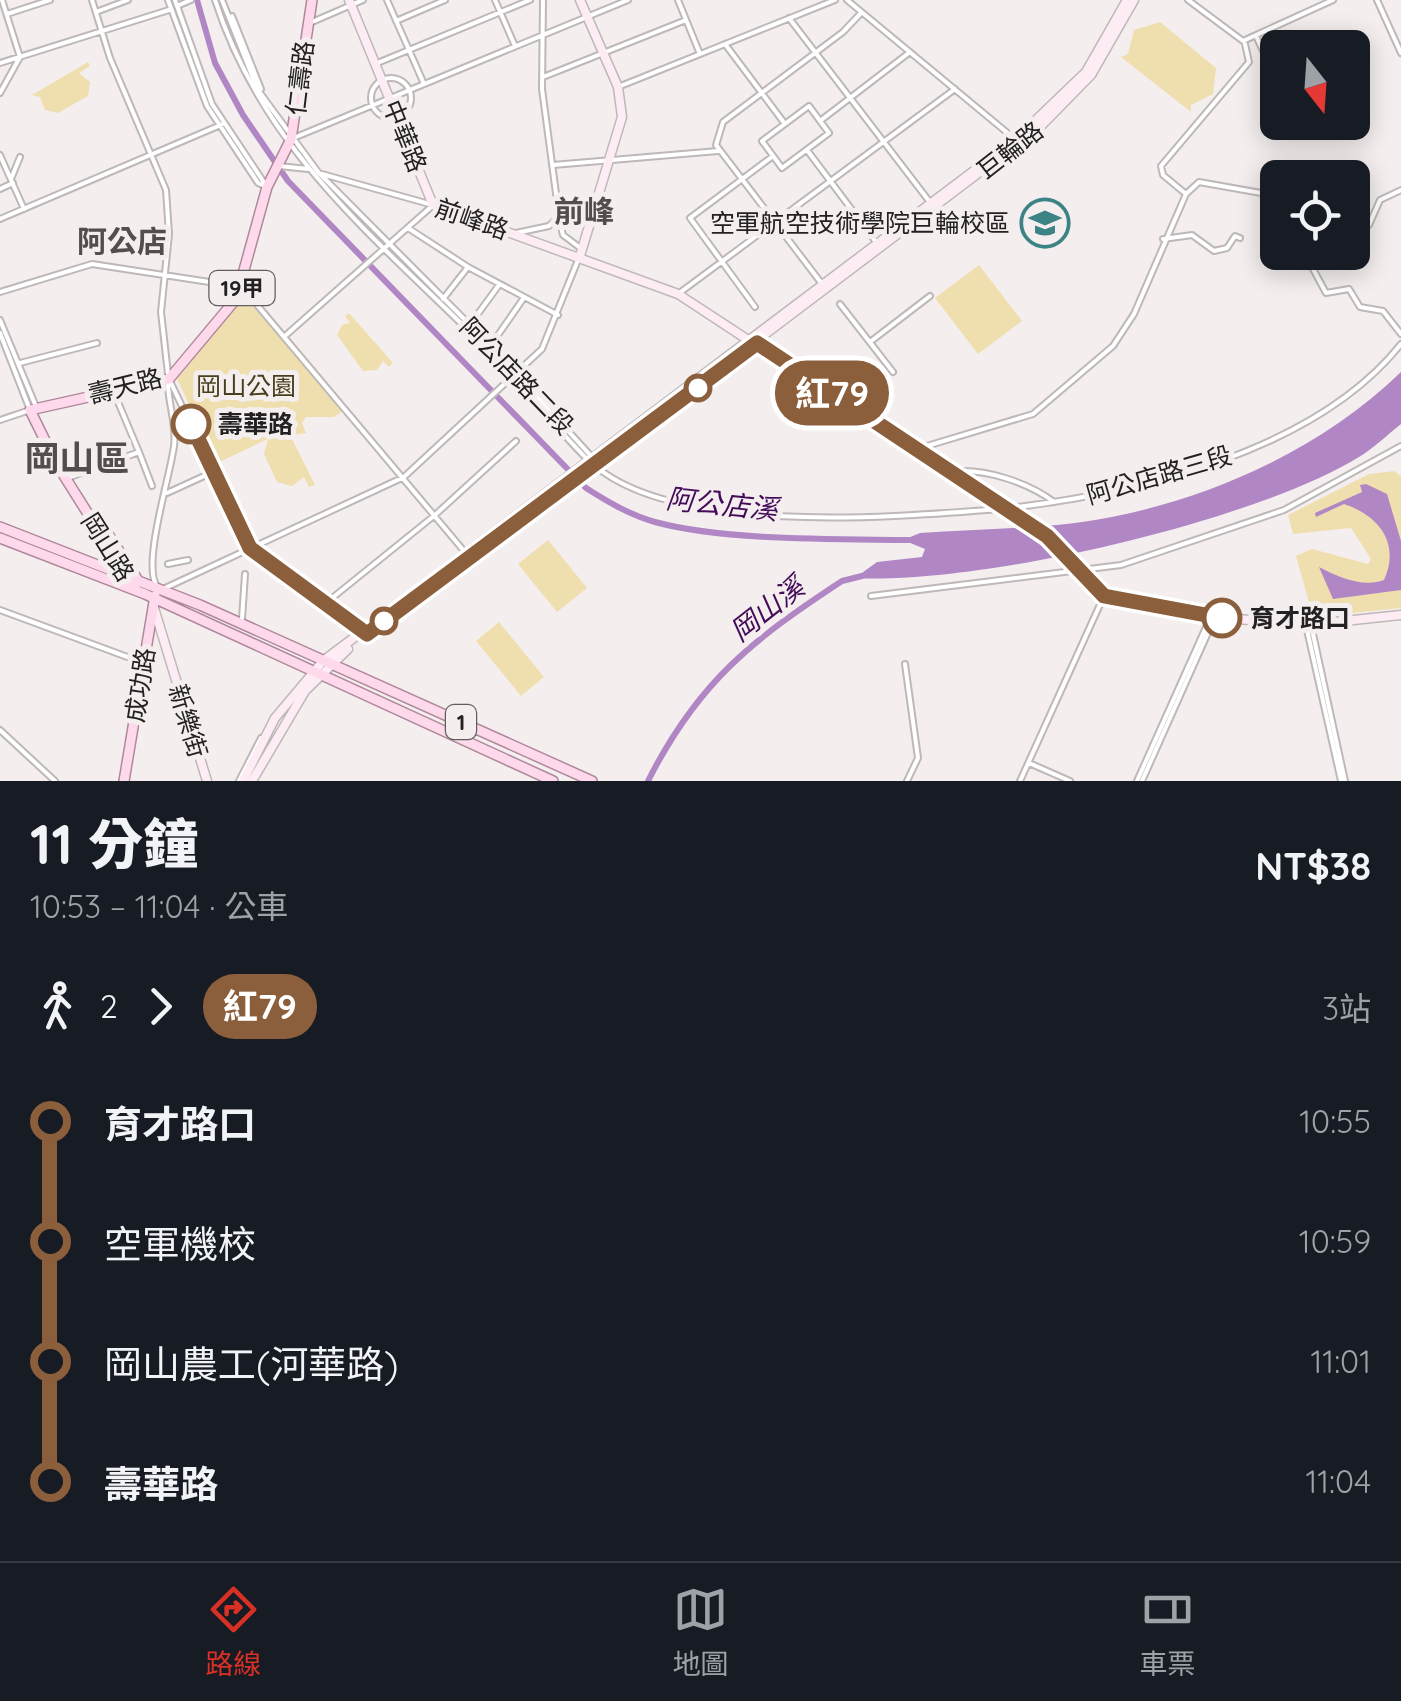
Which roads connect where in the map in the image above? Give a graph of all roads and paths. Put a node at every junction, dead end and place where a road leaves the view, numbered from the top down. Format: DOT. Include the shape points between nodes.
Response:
graph roads {
  1 [pos="2,0"];
  2 [pos="50,0"];
  3 [pos="92,0"];
  4 [pos="128,0"];
  5 [pos="191,0"];
  6 [pos="219,0"];
  7 [pos="312,0"];
  8 [pos="362,0"];
  9 [pos="387,0"];
  10 [pos="445,0"];
  11 [pos="495,0"];
  12 [pos="530,0"];
  13 [pos="542,0"];
  14 [pos="580,0"];
  15 [pos="628,0"];
  16 [pos="678,0"];
  17 [pos="835,0"];
  18 [pos="847,0"];
  19 [pos="1130,0"];
  20 [pos="1188,0"];
  21 [pos="1333,0"];
  22 [pos="1377,0"];
  23 [pos="350,3"];
  24 [pos="174,4"];
  25 [pos="96,12"];
  26 [pos="500,12"];
  27 [pos="861,12"];
  28 [pos="7,14"];
  29 [pos="232,16"];
  30 [pos="587,17"];
  31 [pos="789,18"];
  32 [pos="686,20"];
  33 [pos="396,21"];
  34 [pos="307,24"];
  35 [pos="102,33"];
  36 [pos="546,34"];
  37 [pos="1256,36"];
  38 [pos="726,44"];
  39 [pos="1246,44"];
  40 [pos="1260,44"];
  41 [pos="516,46"];
  42 [pos="409,50"];
  43 [pos="910,52"];
  44 [pos="603,53"];
  45 [pos="815,53"];
  46 [pos="1401,53"];
  47 [pos="700,54"];
  48 [pos="20,57"];
  49 [pos="0,63"];
  50 [pos="375,64"];
  51 [pos="542,77"];
  52 [pos="382,80"];
  53 [pos="424,84"];
  54 [pos="618,88"];
  55 [pos="261,89"];
  56 [pos="955,89"];
  57 [pos="409,90"];
  58 [pos="0,92"];
  59 [pos="762,93"];
  60 [pos="389,99"];
  61 [pos="850,99"];
  62 [pos="372,106"];
  63 [pos="397,117"];
  64 [pos="820,122"];
  65 [pos="785,124"];
  66 [pos="220,126"];
  67 [pos="1017,142"];
  68 [pos="884,143"];
  69 [pos="288,147"];
  70 [pos="720,150"];
  71 [pos="807,150"];
  72 [pos="0,154"];
  73 [pos="152,155"];
  74 [pos="773,156"];
  75 [pos="20,157"];
  76 [pos="610,160"];
  77 [pos="553,165"];
  78 [pos="308,169"];
  79 [pos="275,170"];
  80 [pos="318,172"];
  81 [pos="742,179"];
  82 [pos="12,181"];
  83 [pos="831,182"];
  84 [pos="267,187"];
  85 [pos="0,189"];
  86 [pos="1401,190"];
  87 [pos="1260,193"];
  88 [pos="1186,194"];
  89 [pos="433,205"];
  90 [pos="933,205"];
  91 [pos="24,209"];
  92 [pos="353,212"];
  93 [pos="559,216"];
  94 [pos="0,220"];
  95 [pos="778,224"];
  96 [pos="1370,225"];
  97 [pos="408,228"];
  98 [pos="514,233"];
  99 [pos="1240,238"];
  100 [pos="1163,239"];
  101 [pos="878,246"];
  102 [pos="388,247"];
  103 [pos="581,252"];
  104 [pos="723,263"];
  105 [pos="468,267"];
  106 [pos="1314,270"];
  107 [pos="165,272"];
  108 [pos="499,285"];
  109 [pos="242,287"];
  110 [pos="824,287"];
  111 [pos="0,292"];
  112 [pos="678,294"];
  113 [pos="930,296"];
  114 [pos="524,299"];
  115 [pos="441,301"];
  116 [pos="840,304"];
  117 [pos="755,307"];
  118 [pos="558,315"];
  119 [pos="0,320"];
  120 [pos="468,327"];
  121 [pos="0,333"];
  122 [pos="1401,334"];
  123 [pos="285,336"];
  124 [pos="754,340"];
  125 [pos="97,342"];
  126 [pos="870,342"];
  127 [pos="1401,344"];
  128 [pos="489,348"];
  129 [pos="18,364"];
  130 [pos="894,372"];
  131 [pos="512,378"];
  132 [pos="169,379"];
  133 [pos="113,389"];
  134 [pos="34,409"];
  135 [pos="0,420"];
  136 [pos="516,441"];
  137 [pos="1401,446"];
  138 [pos="917,449"];
  139 [pos="139,452"];
  140 [pos="590,463"];
  141 [pos="213,472"];
  142 [pos="951,472"];
  143 [pos="70,477"];
  144 [pos="404,477"];
  145 [pos="152,486"];
  146 [pos="166,494"];
  147 [pos="1054,502"];
  148 [pos="1005,508"];
  149 [pos="435,515"];
  150 [pos="0,527"];
  151 [pos="0,538"];
  152 [pos="250,548"];
  153 [pos="467,555"];
  154 [pos="188,560"];
  155 [pos="168,564"];
  156 [pos="1081,569"];
  157 [pos="245,574"];
  158 [pos="145,591"];
  159 [pos="871,596"];
  160 [pos="1104,596"];
  161 [pos="326,603"];
  162 [pos="0,610"];
  163 [pos="1401,613"];
  164 [pos="1213,616"];
  165 [pos="1307,623"];
  166 [pos="241,624"];
  167 [pos="365,632"];
  168 [pos="326,662"];
  169 [pos="142,663"];
  170 [pos="905,664"];
  171 [pos="317,673"];
  172 [pos="0,730"];
  173 [pos="552,763"];
  174 [pos="1028,763"];
  175 [pos="248,778"];
  176 [pos="547,780"];
  177 [pos="55,781"];
  178 [pos="124,781"];
  179 [pos="206,781"];
  180 [pos="592,781"];
  181 [pos="907,781"];
  182 [pos="1020,781"];
  183 [pos="1070,781"];
  184 [pos="1140,781"];
  185 [pos="1343,781"];
  1 -- 28 [label="street"];
  2 -- 28 [label="street"];
  3 -- 25 [label="street"];
  4 -- 25 [label="street"];
  5 -- 24 [label="street"];
  6 -- 69 [label="street, 阿公店路二段"];
  7 -- 34 [label="main road, 仁壽路 / 19甲"];
  8 -- 23 [label="street"];
  9 -- 33 [label="street"];
  10 -- 33 [label="street"];
  11 -- 26 [label="street"];
  12 -- 26 [label="street"];
  13 -- 36 [label="street"];
  14 -- 30 [label="street"];
  15 -- 30 [label="street"];
  16 -- 32 [label="street"];
  17 -- 31 [label="street"];
  18 -- 27 [label="street"];
  19 -- 67 [label="street, 巨輪路" via="1086,72"];
  20 -- 37 [label="street" via="1238,40"];
  21 -- 37 [label="street"];
  22 -- 46 [label="street"];
  23 -- 34 [label="street"];
  23 -- 50 [label="street, 中華路"];
  24 -- 35 [label="street"];
  24 -- 66 [label="street"];
  25 -- 35 [label="street"];
  26 -- 41 [label="street"];
  26 -- 42 [label="street"];
  27 -- 43 [label="street"];
  27 -- 45 [label="street"];
  28 -- 48 [label="street"];
  29 -- 55 [label="street"];
  30 -- 36 [label="street"];
  30 -- 44 [label="street"];
  31 -- 38 [label="street"];
  31 -- 45 [label="street"];
  32 -- 44 [label="street"];
  32 -- 47 [label="street"];
  33 -- 42 [label="street"];
  34 -- 69 [label="main road, 仁壽路 / 19甲"];
  35 -- 48 [label="street"];
  35 -- 73 [label="street"];
  36 -- 41 [label="street"];
  36 -- 51 [label="street"];
  37 -- 40 [label="street"];
  38 -- 47 [label="street"];
  38 -- 59 [label="street"];
  39 -- 88 [label="street" via="1249,62 1161,166"];
  41 -- 53 [label="street"];
  42 -- 50 [label="street"];
  42 -- 53 [label="street"];
  43 -- 56 [label="street"];
  43 -- 61 [label="street"];
  44 -- 51 [label="street"];
  44 -- 54 [label="street"];
  45 -- 59 [label="street"];
  45 -- 61 [label="street"];
  47 -- 54 [label="street"];
  48 -- 49 [label="street"];
  48 -- 58 [label="street"];
  50 -- 52 [label="street, 中華路"];
  51 -- 77 [label="street"];
  52 -- 57 [label="street" via="396,79"];
  52 -- 60 [label="street, 中華路"];
  52 -- 62 [label="street"];
  53 -- 57 [label="street"];
  54 -- 76 [label="street" via="622,117"];
  56 -- 67 [label="street"];
  56 -- 68 [label="street"];
  57 -- 60 [label="street"];
  57 -- 63 [label="street" via="408,108"];
  59 -- 65 [label="street"];
  59 -- 70 [label="street" via="723,122"];
  60 -- 62 [label="street"];
  60 -- 63 [label="street, 中華路"];
  61 -- 64 [label="street"];
  61 -- 68 [label="street"];
  62 -- 63 [label="street" via="380,115"];
  62 -- 69 [label="street"];
  63 -- 89 [label="street, 中華路"];
  64 -- 65 [label="street" via="809,106"];
  64 -- 71 [label="street" via="830,134"];
  65 -- 74 [label="street" via="762,141"];
  66 -- 73 [label="street"];
  66 -- 84 [label="street"];
  67 -- 90 [label="street, 巨輪路"];
  68 -- 83 [label="street"];
  68 -- 90 [label="street"];
  69 -- 78 [label="street, 阿公店路二段"];
  69 -- 79 [label="main road, 19甲"];
  69 -- 80 [label="street, 阿公店路二段"];
  70 -- 76 [label="street"];
  70 -- 81 [label="street"];
  71 -- 74 [label="street" via="782,168"];
  71 -- 83 [label="street"];
  72 -- 82 [label="street"];
  73 -- 91 [label="street"];
  73 -- 107 [label="street" via="169,206"];
  74 -- 81 [label="street"];
  75 -- 82 [label="street"];
  76 -- 77 [label="street"];
  76 -- 103 [label="street"];
  77 -- 93 [label="street"];
  78 -- 79 [label="street, 前峰路"];
  78 -- 80 [label="street, 前峰路"];
  78 -- 92 [label="street, 阿公店路二段"];
  79 -- 84 [label="main road, 壽天路 / 19甲"];
  80 -- 89 [label="street, 前峰路"];
  80 -- 92 [label="street, 阿公店路二段"];
  81 -- 95 [label="street"];
  81 -- 104 [label="street" via="690,218"];
  82 -- 85 [label="street"];
  82 -- 91 [label="street"];
  83 -- 95 [label="street"];
  83 -- 101 [label="street"];
  84 -- 109 [label="main road, 壽天路 / 19甲"];
  86 -- 96 [label="street" via="1380,200"];
  87 -- 88 [label="street" via="1199,182"];
  88 -- 100 [label="street"];
  89 -- 97 [label="street, 中華路"];
  89 -- 98 [label="street, 前峰路"];
  90 -- 101 [label="street, 巨輪路"];
  91 -- 94 [label="street"];
  92 -- 102 [label="street, 阿公店路二段"];
  93 -- 98 [label="street" via="549,226"];
  93 -- 103 [label="street" via="563,236"];
  95 -- 104 [label="street"];
  95 -- 110 [label="street"];
  97 -- 102 [label="street, 中華路"];
  97 -- 105 [label="street"];
  98 -- 103 [label="street, 前峰路"];
  99 -- 100 [label="street" via="1214,250 1192,235"];
  100 -- 138 [label="street" via="1127,328 1057,394 1014,424"];
  101 -- 110 [label="street, 巨輪路"];
  102 -- 115 [label="street, 阿公店路二段"];
  102 -- 123 [label="street, 中華路"];
  103 -- 112 [label="street, 前峰路"];
  103 -- 118 [label="street"];
  104 -- 112 [label="street"];
  104 -- 117 [label="street"];
  105 -- 108 [label="street"];
  105 -- 115 [label="street"];
  106 -- 122 [label="street" via="1326,293 1349,288 1360,307 1384,310"];
  107 -- 109 [label="street"];
  107 -- 111 [label="street" via="92,264"];
  107 -- 132 [label="street" via="161,312"];
  108 -- 114 [label="street"];
  108 -- 120 [label="street"];
  109 -- 123 [label="street"];
  109 -- 132 [label="main road, 壽天路 / 19甲"];
  110 -- 124 [label="street, 巨輪路"];
  112 -- 124 [label="street, 前峰路"];
  113 -- 126 [label="street"];
  114 -- 118 [label="street"];
  114 -- 128 [label="street"];
  115 -- 120 [label="street, 阿公店路二段"];
  116 -- 126 [label="street"];
  118 -- 131 [label="street" via="542,349"];
  119 -- 129 [label="street, 岡山路"];
  120 -- 128 [label="street, 阿公店路二段"];
  121 -- 134 [label="street, 岡山路"];
  123 -- 144 [label="street"];
  124 -- 138 [label="street, 前峰路"];
  124 -- 140 [label="street, 巨輪路"];
  125 -- 129 [label="street"];
  126 -- 130 [label="street"];
  127 -- 147 [label="street, 阿公店路三段" via="1334,405 1240,451 1138,486"];
  128 -- 131 [label="street, 阿公店路二段"];
  129 -- 134 [label="street, 岡山路"];
  131 -- 140 [label="street, 阿公店路二段"];
  131 -- 144 [label="street"];
  132 -- 133 [label="main road, 壽天路"];
  132 -- 141 [label="street"];
  132 -- 146 [label="street" via="176,434"];
  133 -- 134 [label="main road, 壽天路"];
  133 -- 139 [label="street"];
  134 -- 135 [label="street"];
  134 -- 143 [label="main road, 岡山路"];
  134 -- 158 [label="main road, 岡山路" via="56,463"];
  136 -- 149 [label="street"];
  137 -- 156 [label="street" via="1246,526"];
  138 -- 142 [label="street, 前峰路"];
  139 -- 143 [label="street"];
  139 -- 145 [label="street"];
  140 -- 148 [label="street, 阿公店路三段" via="668,502 786,516 875,518"];
  140 -- 153 [label="street, 巨輪路"];
  141 -- 146 [label="street"];
  141 -- 152 [label="street"];
  142 -- 147 [label="street" via="1026,486"];
  142 -- 148 [label="street, 前峰路"];
  143 -- 158 [label="main road, 岡山路"];
  144 -- 149 [label="street"];
  144 -- 152 [label="street"];
  146 -- 158 [label="street"];
  147 -- 148 [label="street, 阿公店路三段"];
  148 -- 156 [label="street, 前峰路"];
  149 -- 153 [label="street"];
  149 -- 161 [label="street"];
  150 -- 158 [label="main road, 1"];
  151 -- 158 [label="main road, 1"];
  152 -- 158 [label="street"];
  152 -- 161 [label="street"];
  153 -- 167 [label="street, 巨輪路"];
  154 -- 155 [label="street"];
  156 -- 159 [label="street"];
  156 -- 160 [label="street, 前峰路"];
  157 -- 166 [label="street"];
  158 -- 166 [label="main road, 岡山路 / 1"];
  158 -- 169 [label="main road, 成功路"];
  158 -- 171 [label="main road, 岡山路 / 1"];
  158 -- 179 [label="street, 新樂街"];
  160 -- 164 [label="street"];
  160 -- 174 [label="street"];
  161 -- 167 [label="street"];
  162 -- 169 [label="street"];
  163 -- 165 [label="street"];
  164 -- 165 [label="street"];
  164 -- 184 [label="street"];
  165 -- 185 [label="street"];
  166 -- 168 [label="main road, 岡山路 / 1"];
  167 -- 168 [label="street, 巨輪路"];
  168 -- 171 [label="street, 巨輪路"];
  168 -- 173 [label="main road, 岡山路 / 1"];
  169 -- 178 [label="main road, 成功路"];
  170 -- 181 [label="street" via="918,758"];
  171 -- 175 [label="street"];
  171 -- 175 [label="street" via="272,722"];
  171 -- 176 [label="main road, 岡山路 / 1"];
  172 -- 177 [label="street"];
  173 -- 176 [label="street"];
  173 -- 180 [label="main road, 岡山路 / 1"];
  174 -- 182 [label="street"];
  174 -- 183 [label="street"];
}
